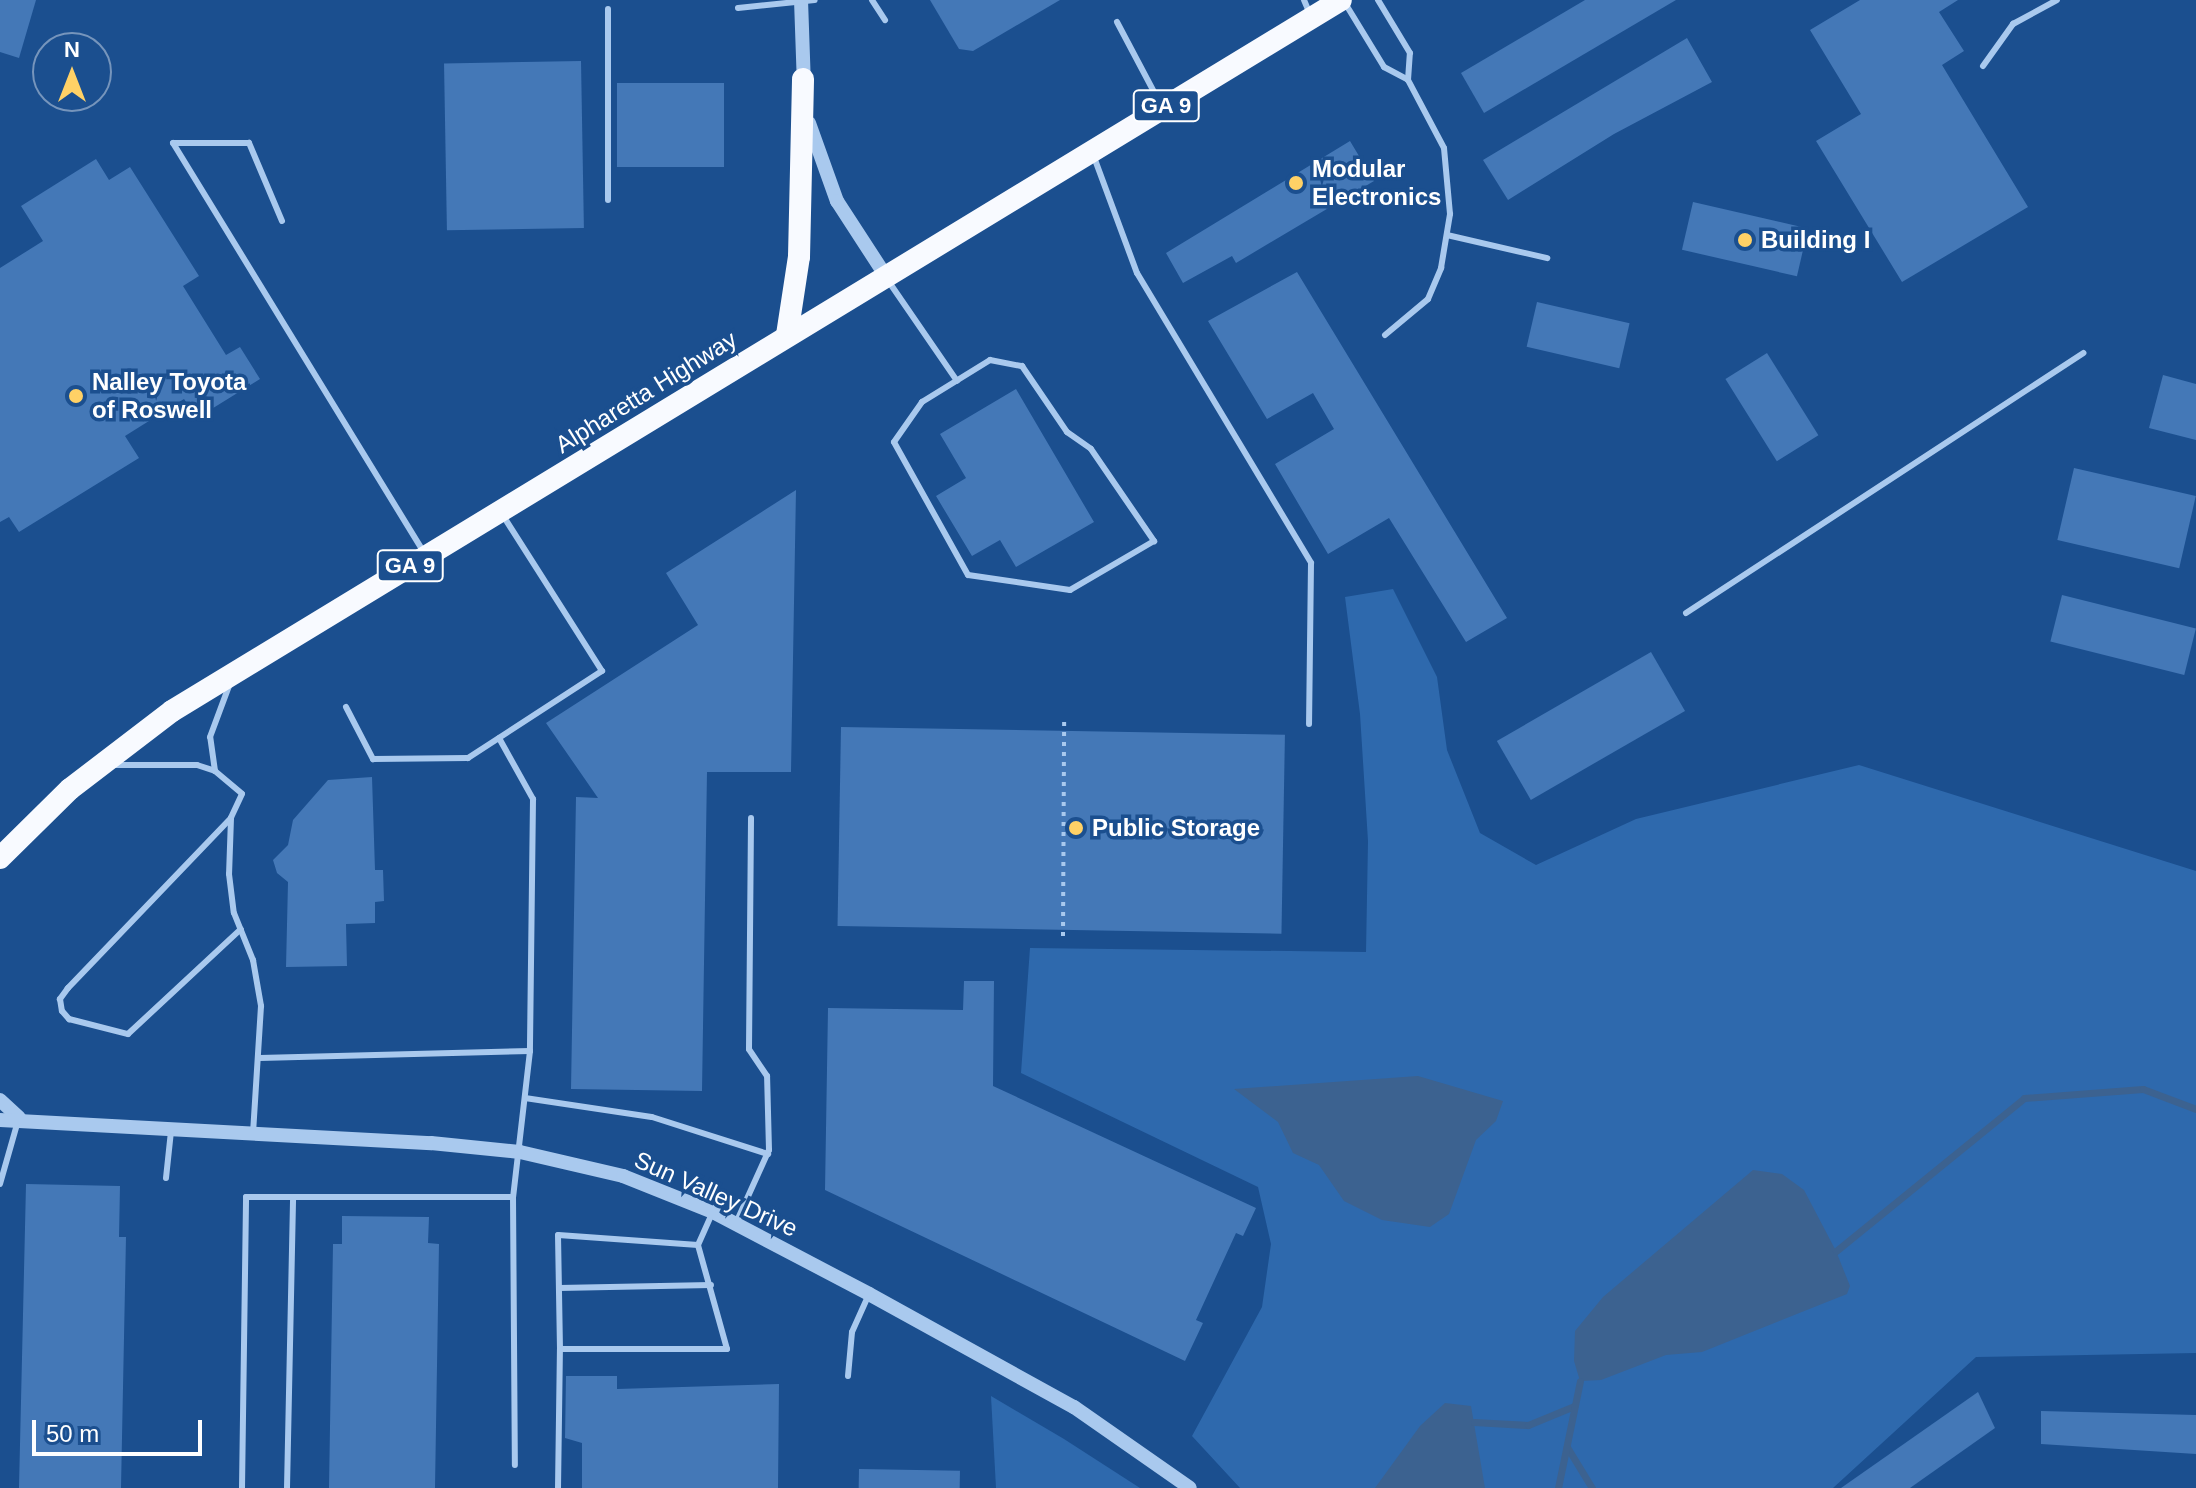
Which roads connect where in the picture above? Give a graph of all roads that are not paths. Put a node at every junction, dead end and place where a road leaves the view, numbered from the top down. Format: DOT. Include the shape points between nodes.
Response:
graph roads {
  1 [pos="872,0"];
  2 [pos="1342,0"];
  3 [pos="1378,0"];
  4 [pos="2057,0"];
  5 [pos="806,1"];
  6 [pos="738,8"];
  7 [pos="608,9"];
  8 [pos="1308,9"];
  9 [pos="885,20"];
  10 [pos="1117,22"];
  11 [pos="1983,66"];
  12 [pos="803,79"];
  13 [pos="1408,80"];
  14 [pos="1162,108"];
  15 [pos="1091,151"];
  16 [pos="608,200"];
  17 [pos="282,221"];
  18 [pos="1447,235"];
  19 [pos="1547,258"];
  20 [pos="885,275"];
  21 [pos="787,335"];
  22 [pos="1385,335"];
  23 [pos="2083,353"];
  24 [pos="957,381"];
  25 [pos="500,511"];
  26 [pos="426,556"];
  27 [pos="1686,613"];
  28 [pos="235,673"];
  29 [pos="346,707"];
  30 [pos="1309,724"];
  31 [pos="499,738"];
  32 [pos="98,766"];
  33 [pos="215,771"];
  34 [pos="231,818"];
  35 [pos="751,818"];
  36 [pos="0,858"];
  37 [pos="241,929"];
  38 [pos="530,1051"];
  39 [pos="260,1058"];
  40 [pos="525,1098"];
  41 [pos="0,1100"];
  42 [pos="19,1118"];
  43 [pos="0,1120"];
  44 [pos="171,1128"];
  45 [pos="253,1132"];
  46 [pos="520,1152"];
  47 [pos="768,1154"];
  48 [pos="166,1178"];
  49 [pos="0,1184"];
  50 [pos="293,1197"];
  51 [pos="513,1197"];
  52 [pos="713,1212"];
  53 [pos="736,1223"];
  54 [pos="698,1245"];
  55 [pos="711,1285"];
  56 [pos="559,1288"];
  57 [pos="869,1294"];
  58 [pos="560,1349"];
  59 [pos="848,1376"];
  60 [pos="515,1465"];
  61 [pos="242,1488"];
  62 [pos="287,1488"];
  63 [pos="558,1488"];
  64 [pos="1190,1488"];
  1 -- 9 [label="lane"];
  2 -- 8 [label="highway, Alpharetta Highway / GA 9"];
  2 -- 13 [label="lane" via="1384,67"];
  3 -- 13 [label="lane" via="1410,53"];
  4 -- 11 [label="lane" via="2013,24"];
  5 -- 6 [label="lane"];
  5 -- 12 [label="street"];
  7 -- 16 [label="lane"];
  8 -- 14 [label="highway, Alpharetta Highway / GA 9"];
  10 -- 14 [label="lane"];
  12 -- 20 [label="street" via="820,164"];
  12 -- 21 [label="highway" via="799,257"];
  13 -- 18 [label="lane" via="1444,148"];
  14 -- 15 [label="highway, Alpharetta Highway / GA 9"];
  15 -- 20 [label="highway, Alpharetta Highway / GA 9"];
  15 -- 30 [label="lane" via="1137,273 1311,563"];
  17 -- 26 [label="lane" via="249,143 173,143"];
  18 -- 19 [label="lane"];
  18 -- 22 [label="lane" via="1428,299"];
  20 -- 21 [label="highway, Alpharetta Highway / GA 9"];
  20 -- 24 [label="lane"];
  21 -- 25 [label="highway, Alpharetta Highway / GA 9"];
  23 -- 27 [label="lane"];
  24 -- 24 [label="lane" via="922,402 894,442 968,575 1070,590 1154,541 1091,449 1067,432 1022,366 990,360"];
  25 -- 26 [label="highway, Alpharetta Highway / GA 9"];
  25 -- 31 [label="lane" via="602,671"];
  26 -- 28 [label="highway, Alpharetta Highway / GA 9"];
  28 -- 32 [label="highway, Alpharetta Highway / GA 9"];
  28 -- 33 [label="lane" via="210,737"];
  29 -- 31 [label="lane" via="373,759 468,758"];
  31 -- 38 [label="lane" via="533,799"];
  32 -- 33 [label="lane" via="168,762"];
  32 -- 36 [label="highway, Alpharetta Highway / GA 9"];
  33 -- 34 [label="lane" via="242,794"];
  34 -- 37 [label="lane" via="229,874"];
  34 -- 37 [label="lane" via="68,988 60,999 62,1011 69,1019 128,1034"];
  35 -- 47 [label="lane" via="749,1049 767,1076"];
  37 -- 39 [label="lane" via="261,1006"];
  38 -- 39 [label="lane"];
  38 -- 40 [label="lane"];
  39 -- 45 [label="lane"];
  40 -- 46 [label="lane"];
  40 -- 47 [label="lane" via="652,1117"];
  41 -- 42 [label="street"];
  42 -- 43 [label="street, Sun Valley Drive"];
  42 -- 44 [label="street, Sun Valley Drive"];
  42 -- 49 [label="lane"];
  44 -- 45 [label="street, Sun Valley Drive"];
  44 -- 48 [label="lane"];
  45 -- 46 [label="street, Sun Valley Drive"];
  46 -- 51 [label="lane"];
  46 -- 52 [label="street, Sun Valley Drive" via="623,1176"];
  47 -- 53 [label="lane"];
  50 -- 51 [label="lane"];
  50 -- 61 [label="lane" via="246,1197"];
  50 -- 62 [label="lane"];
  51 -- 60 [label="lane"];
  52 -- 53 [label="street, Sun Valley Drive"];
  52 -- 54 [label="lane"];
  53 -- 57 [label="street, Sun Valley Drive"];
  54 -- 55 [label="lane"];
  54 -- 56 [label="lane" via="558,1235"];
  55 -- 56 [label="lane"];
  55 -- 58 [label="lane" via="727,1349"];
  56 -- 58 [label="lane"];
  57 -- 59 [label="lane" via="852,1332"];
  57 -- 64 [label="street, Sun Valley Drive" via="1074,1407"];
  58 -- 63 [label="lane"];
}
